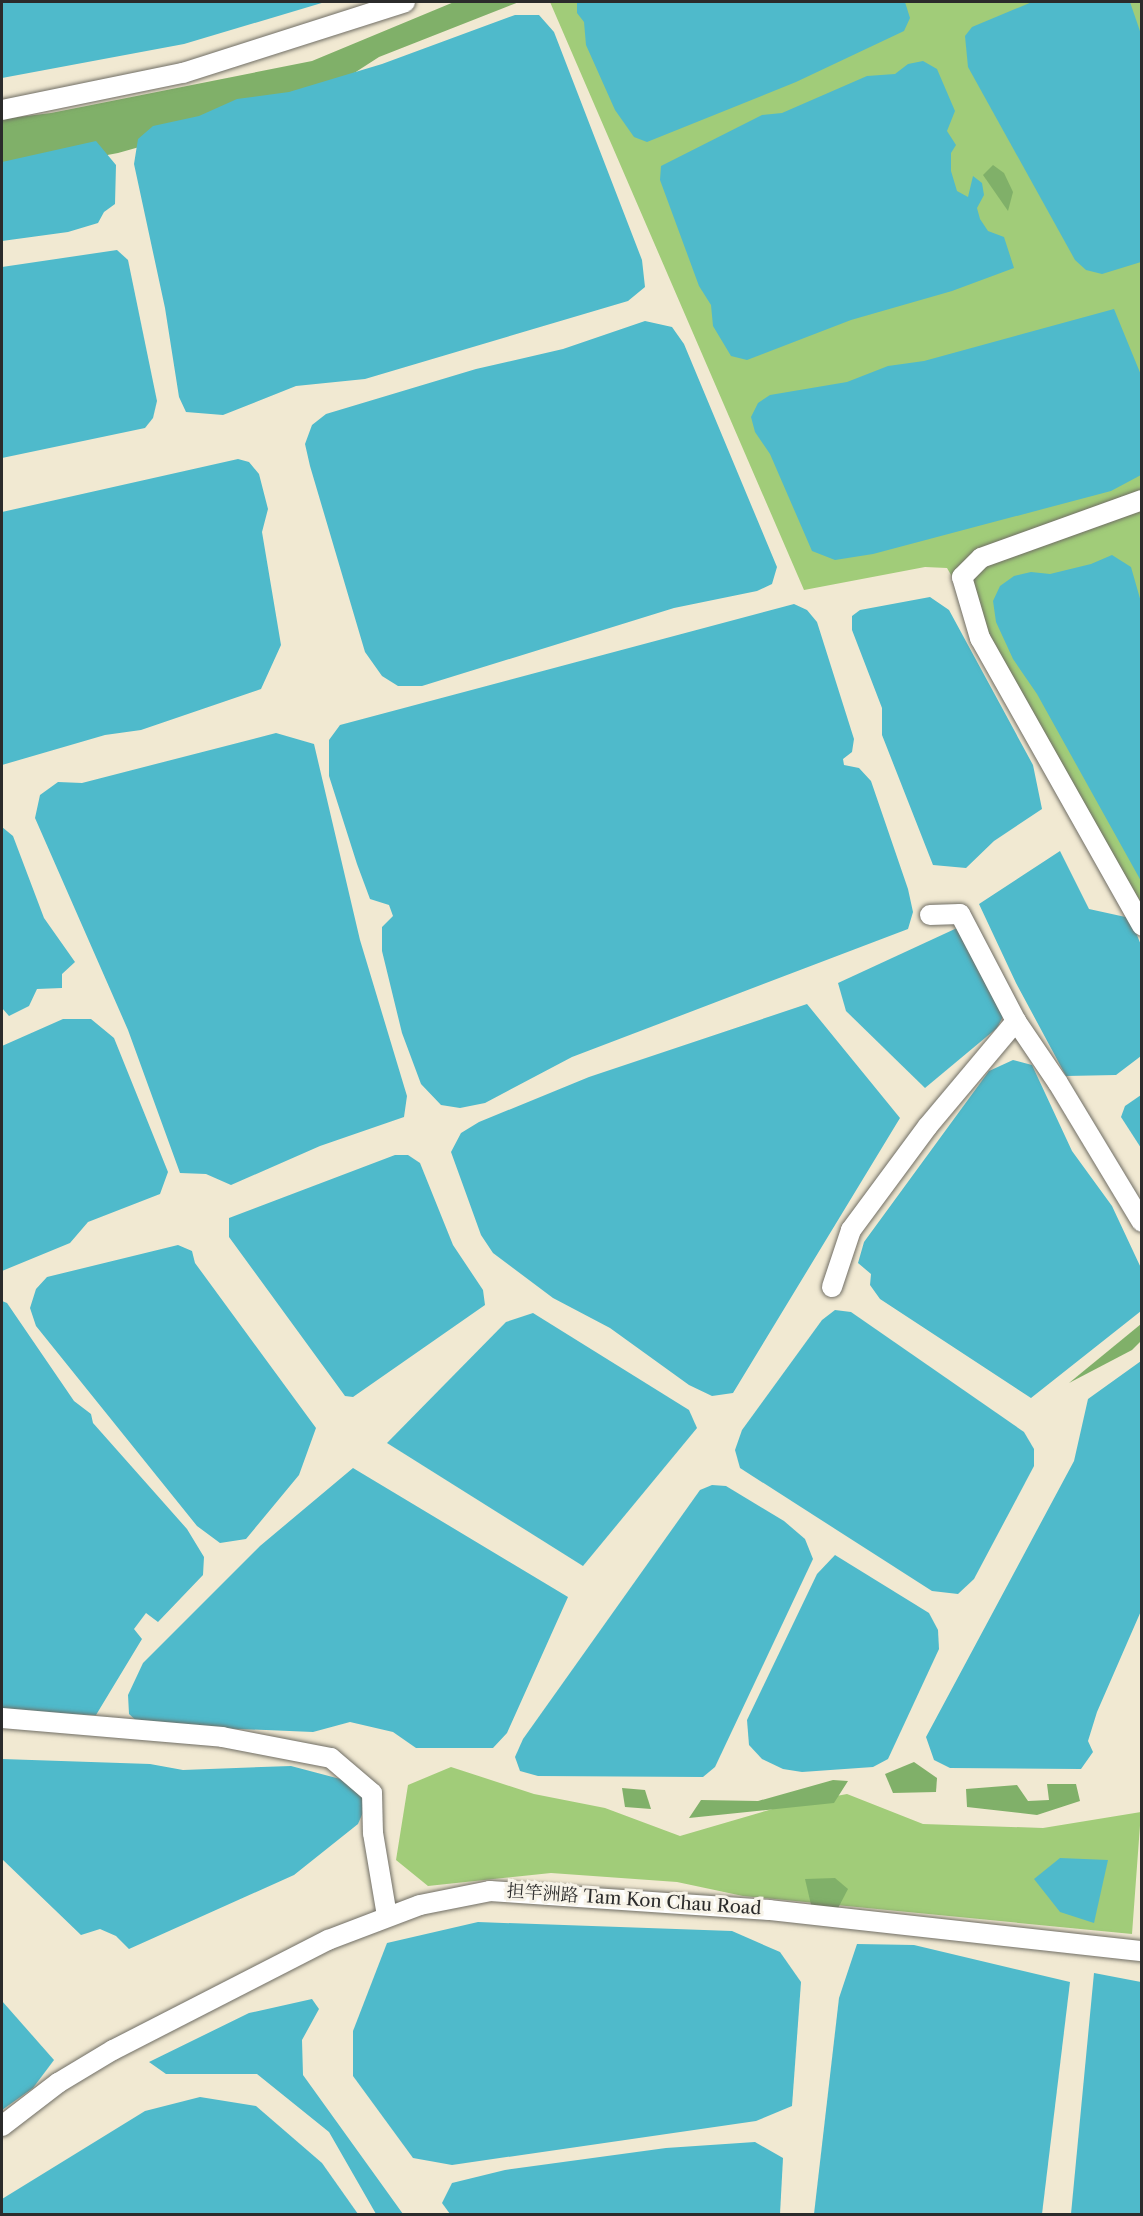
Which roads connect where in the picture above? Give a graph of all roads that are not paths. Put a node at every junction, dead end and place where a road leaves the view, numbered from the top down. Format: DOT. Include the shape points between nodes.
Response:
graph roads {
  1 [pos="405,2"];
  2 [pos="2,110"];
  3 [pos="1142,500"];
  4 [pos="930,915"];
  5 [pos="1142,925"];
  6 [pos="1016,1021"];
  7 [pos="1142,1222"];
  8 [pos="832,1287"];
  9 [pos="2,1718"];
  10 [pos="387,1916"];
  11 [pos="1142,1951"];
  12 [pos="2,2126"];
  1 -- 2 [label="street" via="183,73 32,107"];
  3 -- 5 [label="street" via="981,558 962,577 980,638"];
  4 -- 6 [label="street" via="960,914"];
  6 -- 7 [label="street"];
  6 -- 8 [label="street" via="928,1126 851,1230"];
  9 -- 10 [label="street" via="222,1737 332,1758 372,1793 373,1833"];
  10 -- 11 [label="street, 担竿洲路 Tam Kon Chau Road" via="440,1900 509,1890 769,1910"];
  10 -- 12 [label="street, 担竿洲路 Tam Kon Chau Road" via="327,1940 113,2050 58,2083"];
}
